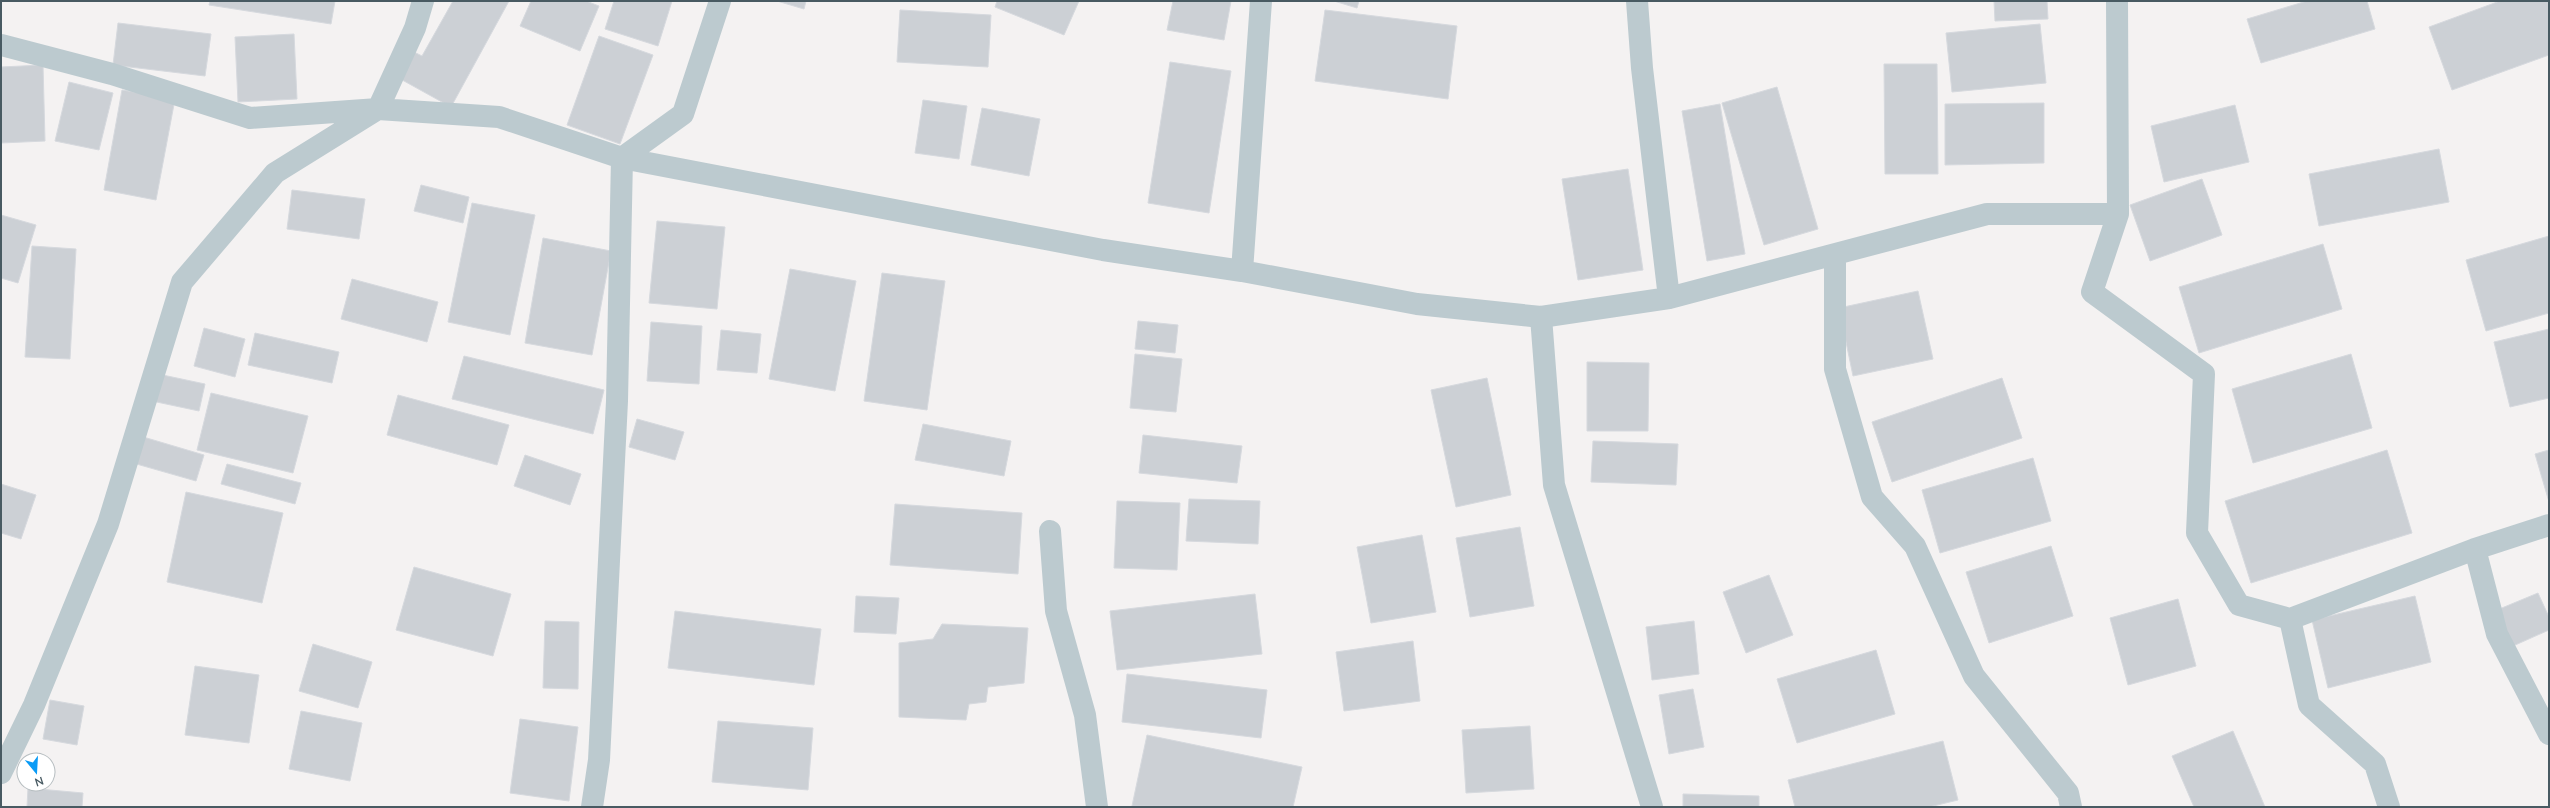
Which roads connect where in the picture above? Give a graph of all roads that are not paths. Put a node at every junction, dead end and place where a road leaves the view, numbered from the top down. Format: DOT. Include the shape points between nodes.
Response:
graph roads {
  1 [pos="422,1"];
  2 [pos="720,1"];
  3 [pos="1261,1"];
  4 [pos="1637,1"];
  5 [pos="2117,1"];
  6 [pos="1,46"];
  7 [pos="378,109"];
  8 [pos="622,158"];
  9 [pos="2118,214"];
  10 [pos="1835,255"];
  11 [pos="1242,271"];
  12 [pos="1669,298"];
  13 [pos="1541,317"];
  14 [pos="2549,526"];
  15 [pos="1050,531"];
  16 [pos="2475,549"];
  17 [pos="2290,619"];
  18 [pos="2549,734"];
  19 [pos="1,773"];
  20 [pos="592,807"];
  21 [pos="1097,807"];
  22 [pos="1652,807"];
  23 [pos="2071,807"];
  24 [pos="2389,807"];
  1 -- 7 [label="street" via="415,28"];
  2 -- 8 [label="street" via="683,114"];
  3 -- 11 [label="street"];
  4 -- 12 [label="street" via="1642,68"];
  5 -- 9 [label="street"];
  6 -- 7 [label="street" via="112,74 250,118"];
  7 -- 8 [label="street" via="500,117"];
  7 -- 19 [label="street" via="275,173 182,282 108,524 34,705"];
  8 -- 11 [label="street" via="1102,250"];
  8 -- 20 [label="street" via="617,401 599,760"];
  9 -- 10 [label="street" via="1987,214"];
  9 -- 17 [label="street" via="2092,292 2204,374 2197,533 2239,605"];
  10 -- 12 [label="street"];
  10 -- 23 [label="street" via="1836,369 1872,497 1915,546 1974,676 2068,793"];
  11 -- 13 [label="street" via="1417,304"];
  12 -- 13 [label="street"];
  13 -- 22 [label="street" via="1554,485"];
  14 -- 16 [label="street"];
  15 -- 21 [label="street" via="1056,611 1085,715"];
  16 -- 17 [label="street"];
  16 -- 18 [label="street" via="2497,634"];
  17 -- 24 [label="street" via="2309,705 2375,764"];
}
